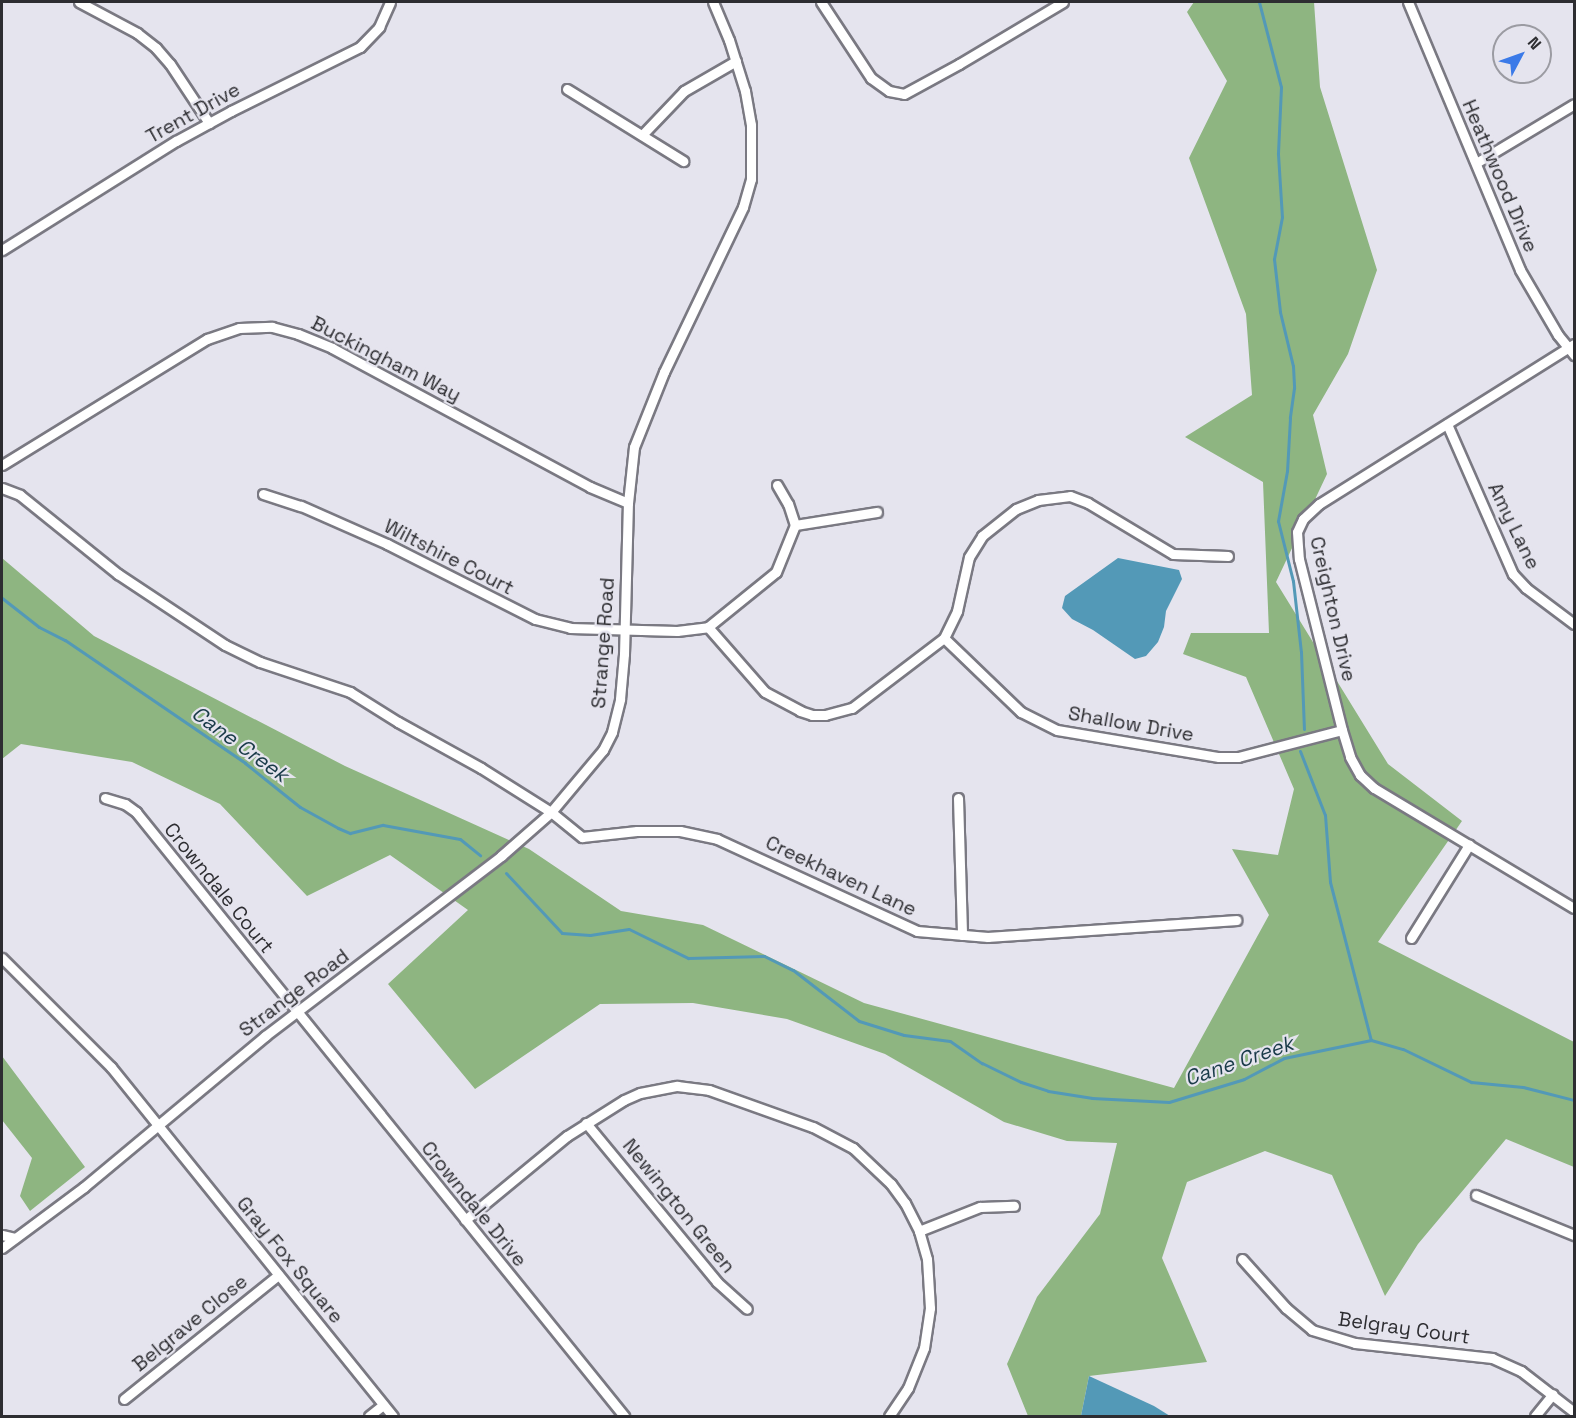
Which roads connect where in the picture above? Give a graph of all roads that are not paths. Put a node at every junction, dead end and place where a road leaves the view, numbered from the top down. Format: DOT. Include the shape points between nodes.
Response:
graph roads {
  1 [pos="79,2"];
  2 [pos="390,2"];
  3 [pos="714,2"];
  4 [pos="821,2"];
  5 [pos="1063,2"];
  6 [pos="1408,2"];
  7 [pos="736,61"];
  8 [pos="567,89"];
  9 [pos="1575,104"];
  10 [pos="209,123"];
  11 [pos="642,135"];
  12 [pos="683,161"];
  13 [pos="1476,163"];
  14 [pos="2,250"];
  15 [pos="1572,349"];
  16 [pos="1447,424"];
  17 [pos="2,465"];
  18 [pos="777,485"];
  19 [pos="2,488"];
  20 [pos="263,494"];
  21 [pos="628,503"];
  22 [pos="877,512"];
  23 [pos="795,525"];
  24 [pos="1228,556"];
  25 [pos="1575,624"];
  26 [pos="708,627"];
  27 [pos="625,628"];
  28 [pos="944,638"];
  29 [pos="1342,730"];
  30 [pos="105,798"];
  31 [pos="958,798"];
  32 [pos="551,813"];
  33 [pos="1469,845"];
  34 [pos="1575,908"];
  35 [pos="1236,920"];
  36 [pos="962,935"];
  37 [pos="1411,938"];
  38 [pos="2,958"];
  39 [pos="296,1013"];
  40 [pos="586,1123"];
  41 [pos="158,1126"];
  42 [pos="1476,1195"];
  43 [pos="1014,1206"];
  44 [pos="465,1220"];
  45 [pos="919,1231"];
  46 [pos="2,1235"];
  47 [pos="1575,1235"];
  48 [pos="15,1238"];
  49 [pos="2,1248"];
  50 [pos="1242,1259"];
  51 [pos="278,1275"];
  52 [pos="747,1309"];
  53 [pos="1553,1394"];
  54 [pos="124,1400"];
  55 [pos="383,1405"];
  56 [pos="1575,1412"];
  57 [pos="369,1416"];
  58 [pos="393,1416"];
  59 [pos="624,1416"];
  60 [pos="891,1416"];
  61 [pos="1535,1416"];
  1 -- 10 [label="street" via="137,33 156,48"];
  2 -- 10 [label="street, Trent Drive" via="379,27 360,47"];
  3 -- 7 [label="street, Strange Road"];
  4 -- 5 [label="street" via="871,78 889,91 904,94"];
  6 -- 13 [label="street, Heathwood Drive"];
  7 -- 11 [label="street" via="684,90"];
  7 -- 21 [label="street, Strange Road" via="751,125 749,192 639,428"];
  8 -- 11 [label="street"];
  9 -- 13 [label="street"];
  10 -- 14 [label="street, Trent Drive"];
  11 -- 12 [label="street"];
  13 -- 15 [label="street, Heathwood Drive" via="1520,270 1558,335"];
  15 -- 16 [label="street, Creighton Drive"];
  16 -- 25 [label="street, Amy Lane" via="1513,574"];
  16 -- 29 [label="street, Creighton Drive" via="1319,504 1298,528 1299,559"];
  17 -- 21 [label="street, Buckingham Way" via="207,339 239,328 272,327 332,348 590,487"];
  18 -- 23 [label="street"];
  19 -- 32 [label="street" via="20,495 118,574 225,645 260,662 350,692"];
  20 -- 27 [label="street, Wiltshire Court" via="301,506 387,544 535,619 570,628"];
  21 -- 27 [label="street, Strange Road"];
  22 -- 23 [label="street"];
  23 -- 26 [label="street" via="776,572"];
  24 -- 28 [label="street" via="1173,554 1088,503 1070,496 1038,500 1016,509 982,537 969,557 957,611"];
  26 -- 27 [label="street, Wiltshire Court" via="676,631"];
  26 -- 28 [label="street" via="765,692 812,715 852,708"];
  27 -- 32 [label="street, Strange Road" via="620,699 612,732 589,770"];
  28 -- 29 [label="street, Shallow Drive" via="1021,712 1057,730 1219,758 1238,757"];
  29 -- 33 [label="street, Creighton Drive" via="1353,764 1366,781"];
  30 -- 39 [label="street, Crowndale Court" via="136,812"];
  31 -- 36 [label="street"];
  32 -- 36 [label="street, Creekhaven Lane" via="582,837 680,831 717,839 917,931"];
  32 -- 39 [label="street, Strange Road"];
  33 -- 34 [label="street, Creighton Drive"];
  33 -- 37 [label="street"];
  35 -- 36 [label="street, Creekhaven Lane"];
  38 -- 41 [label="street, Gray Fox Square" via="111,1067"];
  39 -- 41 [label="street, Strange Road"];
  39 -- 44 [label="street, Crowndale Drive"];
  40 -- 44 [label="street"];
  40 -- 45 [label="street" via="624,1100 660,1088 693,1087 724,1095 813,1127 853,1148 891,1184"];
  40 -- 52 [label="street, Newington Green" via="717,1282"];
  41 -- 48 [label="street, Strange Road"];
  41 -- 51 [label="street, Gray Fox Square"];
  42 -- 47 [label="street"];
  43 -- 45 [label="street" via="980,1207"];
  44 -- 59 [label="street, Crowndale Drive"];
  45 -- 60 [label="street" via="930,1282 928,1329 913,1376"];
  46 -- 48 [label="street"];
  48 -- 49 [label="street, Strange Road"];
  50 -- 53 [label="street, Belgray Court" via="1286,1308 1312,1330 1355,1343 1492,1358 1521,1371"];
  51 -- 54 [label="street, Belgrave Close"];
  51 -- 55 [label="street, Gray Fox Square"];
  53 -- 56 [label="street, Belgray Court"];
  53 -- 61 [label="street"];
  55 -- 57 [label="street"];
  55 -- 58 [label="street, Gray Fox Square"];
}
